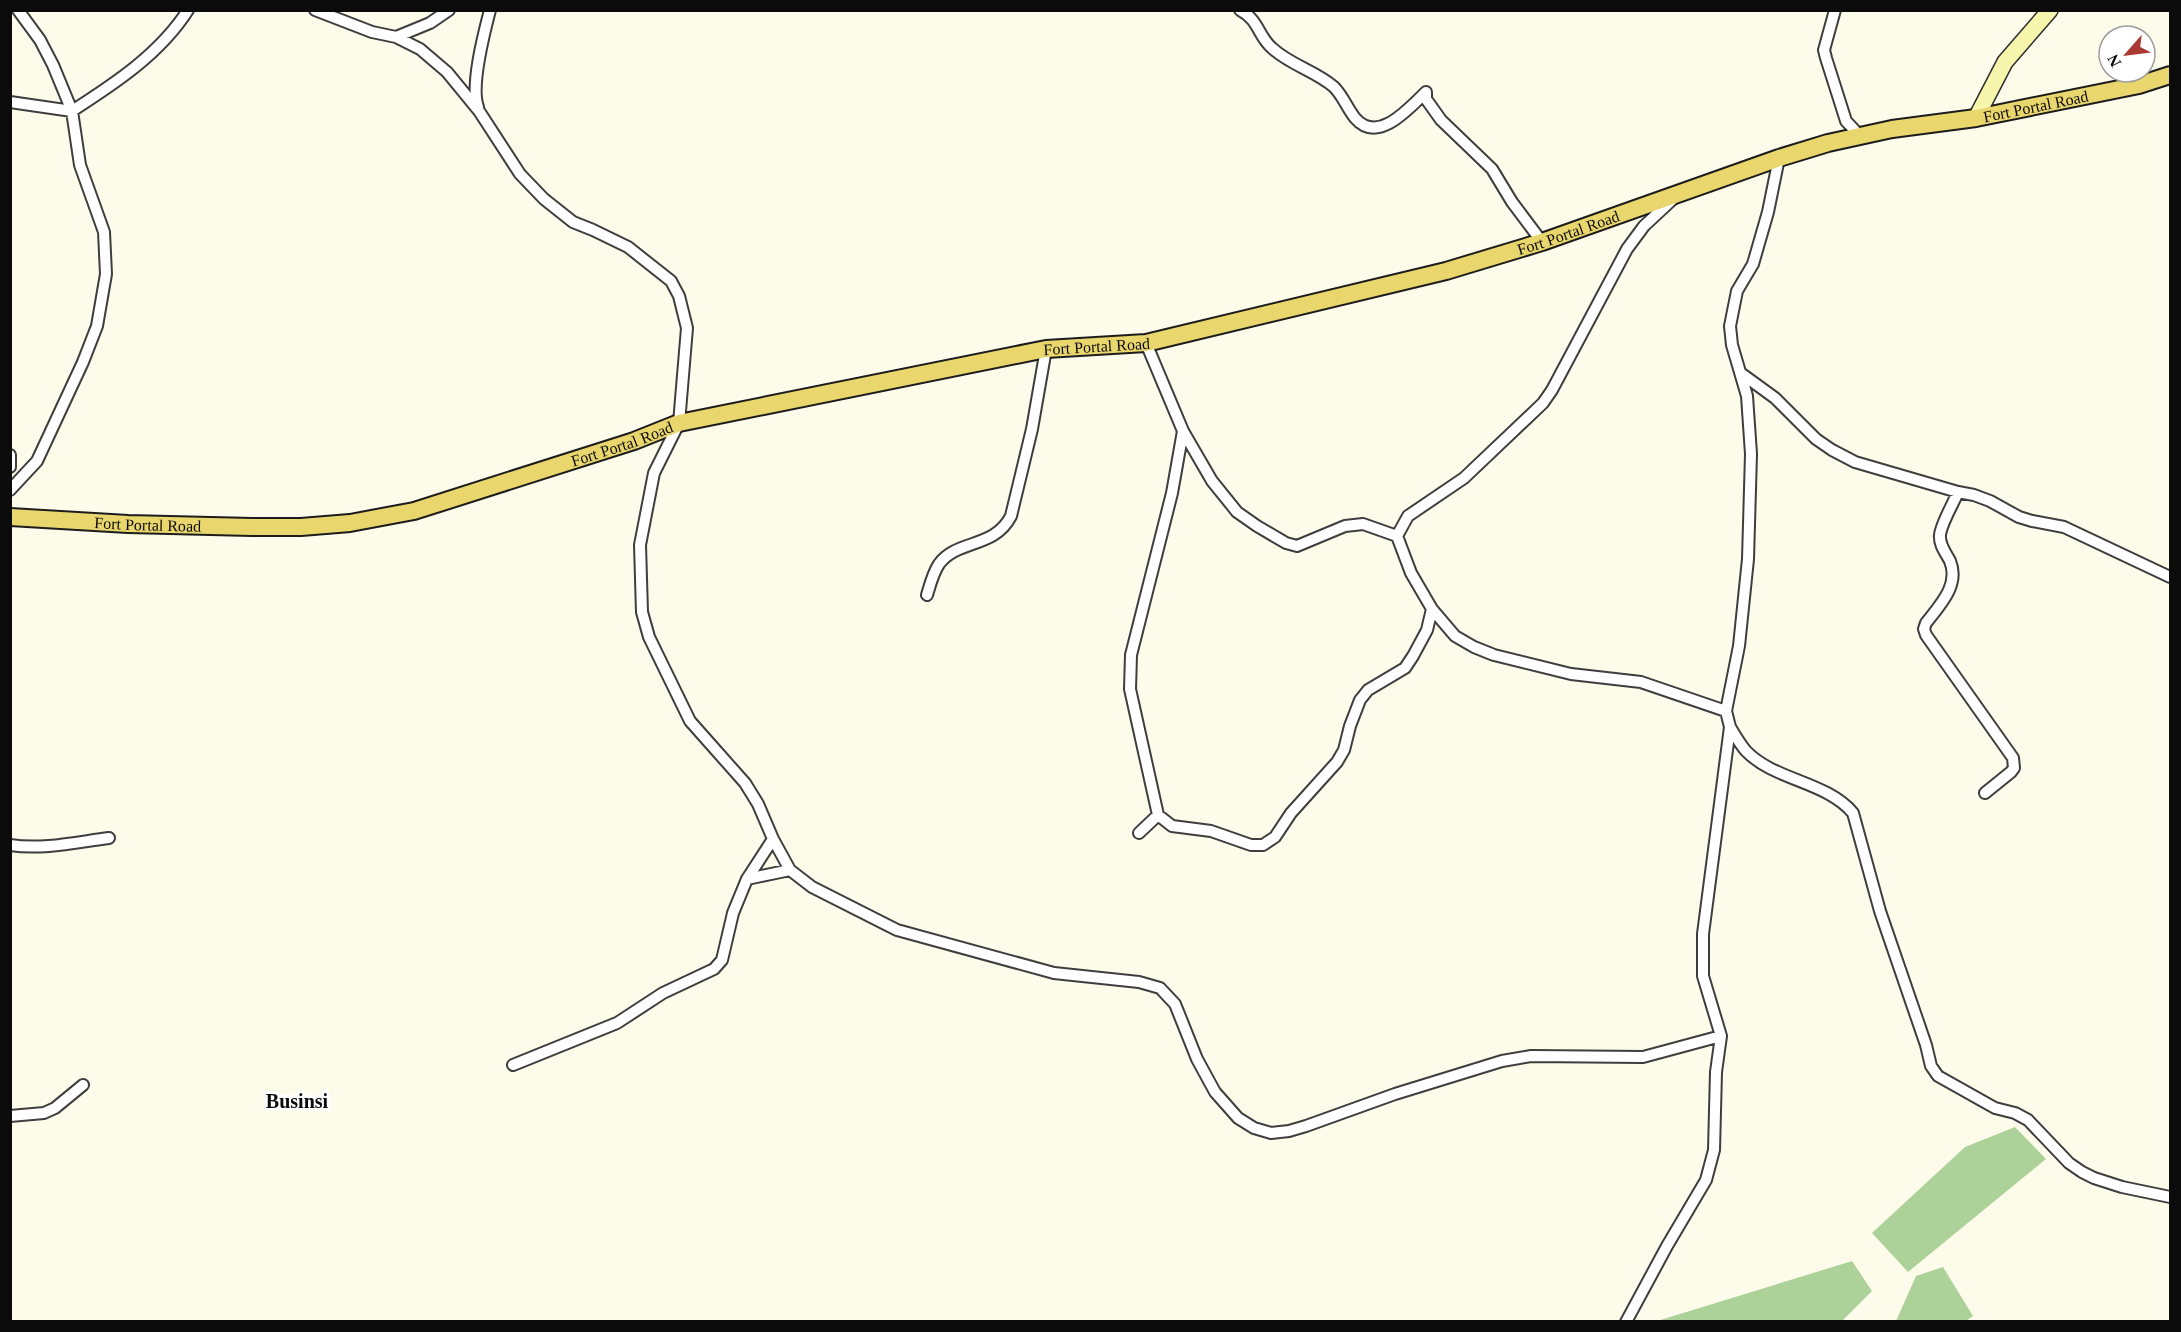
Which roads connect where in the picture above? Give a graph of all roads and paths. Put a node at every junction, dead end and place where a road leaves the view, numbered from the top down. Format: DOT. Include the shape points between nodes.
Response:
graph roads {
  1 [pos="18,10"];
  2 [pos="188,10"];
  3 [pos="315,10"];
  4 [pos="449,10"];
  5 [pos="490,10"];
  6 [pos="1240,10"];
  7 [pos="1835,10"];
  8 [pos="2050,10"];
  9 [pos="396,37"];
  10 [pos="2170,75"];
  11 [pos="10,102"];
  12 [pos="72,111"];
  13 [pos="479,111"];
  14 [pos="1976,118"];
  15 [pos="1860,136"];
  16 [pos="1779,158"];
  17 [pos="1678,194"];
  18 [pos="1542,242"];
  19 [pos="1146,343"];
  20 [pos="1046,349"];
  21 [pos="1742,374"];
  22 [pos="679,423"];
  23 [pos="1183,431"];
  24 [pos="10,455"];
  25 [pos="10,467"];
  26 [pos="10,490"];
  27 [pos="1958,492"];
  28 [pos="10,517"];
  29 [pos="1397,536"];
  30 [pos="2170,577"];
  31 [pos="927,595"];
  32 [pos="1432,609"];
  33 [pos="1446,626"];
  34 [pos="1427,630"];
  35 [pos="1726,711"];
  36 [pos="1730,728"];
  37 [pos="1984,793"];
  38 [pos="1158,815"];
  39 [pos="1139,833"];
  40 [pos="109,838"];
  41 [pos="773,839"];
  42 [pos="10,845"];
  43 [pos="790,870"];
  44 [pos="747,879"];
  45 [pos="1721,1036"];
  46 [pos="513,1065"];
  47 [pos="83,1086"];
  48 [pos="10,1116"];
  49 [pos="2170,1197"];
  50 [pos="1626,1322"];
  1 -- 12 [label="street" via="53,65"];
  2 -- 12 [label="street" via="135,67"];
  3 -- 9 [label="street"];
  4 -- 9 [label="street"];
  5 -- 13 [label="street" via="474,97"];
  6 -- 18 [label="street" via="1256,23 1271,48 1334,87 1364,126 1388,124 1426,92 1426,99 1441,120 1492,169"];
  7 -- 15 [label="street" via="1824,50 1846,121"];
  8 -- 14 [label="street" via="2005,62"];
  9 -- 13 [label="street" via="420,49 447,72"];
  10 -- 14 [label="main road, Fort Portal Road" via="2139,85"];
  11 -- 12 [label="street"];
  12 -- 26 [label="street" via="80,165 104,232 106,274 97,326 83,362 37,461"];
  13 -- 22 [label="street" via="520,174 561,214 628,247 671,281 687,328"];
  14 -- 15 [label="main road, Fort Portal Road"];
  15 -- 16 [label="main road, Fort Portal Road"];
  16 -- 17 [label="main road, Fort Portal Road"];
  16 -- 21 [label="street" via="1753,264 1737,291 1732,310 1732,345"];
  17 -- 18 [label="main road, Fort Portal Road"];
  17 -- 29 [label="street" via="1644,226 1627,249 1543,403 1464,478 1408,516"];
  18 -- 19 [label="main road, Fort Portal Road" via="1387,286"];
  19 -- 20 [label="main road, Fort Portal Road"];
  19 -- 23 [label="street"];
  20 -- 22 [label="main road, Fort Portal Road"];
  20 -- 31 [label="street" via="1011,516 998,533 945,558 938,565"];
  21 -- 27 [label="street" via="1832,450 1855,462"];
  21 -- 35 [label="street" via="1749,416 1751,506 1738,646"];
  22 -- 28 [label="main road, Fort Portal Road" via="414,511 350,523 241,527"];
  22 -- 41 [label="street" via="654,473 640,545 642,612 649,637 690,721 746,783"];
  23 -- 29 [label="street" via="1212,481 1237,512 1286,543 1297,546 1345,526 1363,524"];
  23 -- 38 [label="street" via="1129,674"];
  24 -- 25 [label="street"];
  27 -- 30 [label="street" via="1990,501 2031,521 2064,527"];
  27 -- 37 [label="street" via="1940,533 1953,578 1924,629 2013,758 2011,772"];
  29 -- 32 [label="street" via="1411,573"];
  32 -- 33 [label="street"];
  32 -- 34 [label="street"];
  33 -- 34 [label="street"];
  33 -- 35 [label="street" via="1464,642 1494,655 1571,674 1641,682"];
  34 -- 38 [label="street" via="1405,668 1368,690 1360,700 1337,762 1275,837 1263,845 1251,845 1211,831 1172,826"];
  35 -- 36 [label="street"];
  36 -- 45 [label="street" via="1703,933 1703,976"];
  36 -- 49 [label="street" via="1746,751 1760,761 1817,789 1854,815 1880,911 1931,1066 1938,1076 1995,1108 2028,1120 2069,1163 2088,1175"];
  38 -- 39 [label="street"];
  40 -- 42 [label="street"];
  41 -- 43 [label="street"];
  41 -- 44 [label="street"];
  43 -- 44 [label="street"];
  43 -- 45 [label="street" via="812,887 897,930 1054,973 1160,988 1175,1005 1215,1092 1238,1118 1271,1133 1306,1126 1502,1061 1531,1056 1643,1057"];
  44 -- 46 [label="street" via="733,913 722,960 714,969 663,993 617,1023"];
  45 -- 50 [label="street" via="1711,1166 1703,1187"];
  47 -- 48 [label="street" via="44,1113"];
}
